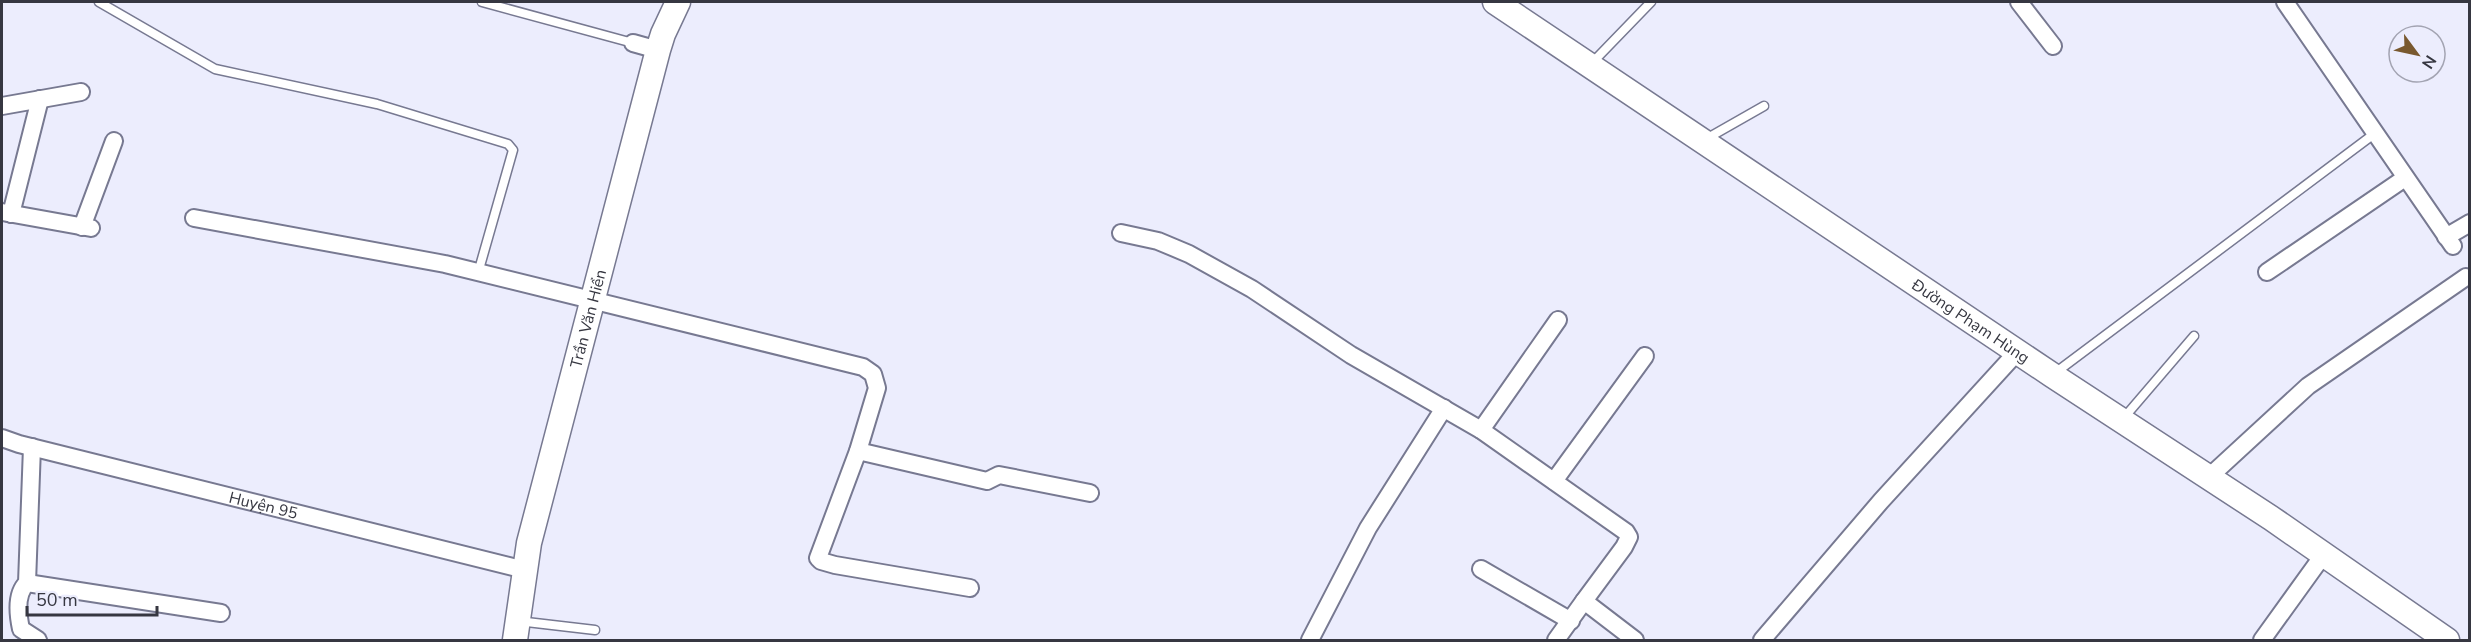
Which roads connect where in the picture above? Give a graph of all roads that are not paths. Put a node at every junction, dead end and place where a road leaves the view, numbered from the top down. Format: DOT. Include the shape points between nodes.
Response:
graph roads {
  1 [pos="99,2"];
  2 [pos="482,2"];
  3 [pos="678,2"];
  4 [pos="1495,2"];
  5 [pos="1651,2"];
  6 [pos="2019,2"];
  7 [pos="2285,2"];
  8 [pos="2054,46"];
  9 [pos="645,47"];
  10 [pos="1590,65"];
  11 [pos="81,92"];
  12 [pos="39,99"];
  13 [pos="2,106"];
  14 [pos="1764,106"];
  15 [pos="2374,134"];
  16 [pos="114,141"];
  17 [pos="1703,141"];
  18 [pos="2405,178"];
  19 [pos="6,213"];
  20 [pos="194,218"];
  21 [pos="2469,223"];
  22 [pos="1121,233"];
  23 [pos="2267,272"];
  24 [pos="478,273"];
  25 [pos="2466,277"];
  26 [pos="582,300"];
  27 [pos="1558,320"];
  28 [pos="2194,336"];
  29 [pos="2018,351"];
  30 [pos="1644,357"];
  31 [pos="2052,375"];
  32 [pos="1443,408"];
  33 [pos="2122,420"];
  34 [pos="1481,430"];
  35 [pos="2,438"];
  36 [pos="32,447"];
  37 [pos="858,451"];
  38 [pos="2208,478"];
  39 [pos="1554,482"];
  40 [pos="1090,493"];
  41 [pos="2324,554"];
  42 [pos="1481,569"];
  43 [pos="525,570"];
  44 [pos="27,583"];
  45 [pos="970,588"];
  46 [pos="1584,601"];
  47 [pos="221,613"];
  48 [pos="1571,621"];
  49 [pos="595,630"];
  50 [pos="516,631"];
  51 [pos="38,640"];
  52 [pos="1310,640"];
  53 [pos="1556,640"];
  54 [pos="1635,640"];
  55 [pos="1762,640"];
  56 [pos="2262,640"];
  57 [pos="2447,640"];
  1 -- 24 [label="lane" via="214,69 377,104 508,144 513,150"];
  2 -- 9 [label="lane"];
  3 -- 9 [label="main road, Trần Văn Hiển" via="663,34"];
  4 -- 10 [label="main road, Đường Phạm Hùng"];
  5 -- 10 [label="lane"];
  6 -- 8 [label="street"];
  7 -- 15 [label="street"];
  9 -- 26 [label="main road, Trần Văn Hiển"];
  10 -- 17 [label="main road, Đường Phạm Hùng"];
  11 -- 12 [label="street"];
  12 -- 13 [label="street"];
  12 -- 19 [label="street"];
  14 -- 17 [label="lane"];
  15 -- 18 [label="street"];
  15 -- 31 [label="lane"];
  16 -- 19 [label="street" via="86,227"];
  17 -- 29 [label="main road, Đường Phạm Hùng"];
  18 -- 21 [label="street" via="2450,242"];
  18 -- 23 [label="street"];
  20 -- 24 [label="street"];
  22 -- 32 [label="street" via="1158,241 1230,276 1351,356"];
  24 -- 26 [label="street"];
  25 -- 38 [label="street" via="2308,386"];
  26 -- 37 [label="street" via="863,368 873,374 877,388"];
  26 -- 43 [label="main road, Trần Văn Hiển"];
  27 -- 34 [label="street"];
  28 -- 33 [label="lane"];
  29 -- 31 [label="main road, Đường Phạm Hùng"];
  29 -- 55 [label="street" via="1881,501"];
  30 -- 39 [label="street"];
  31 -- 33 [label="main road, Đường Phạm Hùng"];
  32 -- 34 [label="street"];
  32 -- 52 [label="street" via="1368,528"];
  33 -- 38 [label="main road, Đường Phạm Hùng"];
  34 -- 39 [label="street"];
  35 -- 36 [label="street, Huyện 95"];
  36 -- 43 [label="street, Huyện 95"];
  36 -- 44 [label="street"];
  37 -- 40 [label="street" via="984,480 999,475"];
  37 -- 45 [label="street" via="819,553 821,561"];
  38 -- 41 [label="main road, Đường Phạm Hùng"];
  39 -- 46 [label="street" via="1629,537"];
  41 -- 56 [label="street"];
  41 -- 57 [label="main road, Đường Phạm Hùng"];
  42 -- 48 [label="street"];
  43 -- 50 [label="main road, Trần Văn Hiển"];
  44 -- 47 [label="street"];
  44 -- 51 [label="street" via="22,588 18,613 21,629"];
  46 -- 48 [label="street"];
  46 -- 54 [label="street"];
  48 -- 53 [label="street"];
  49 -- 50 [label="lane"];
}
